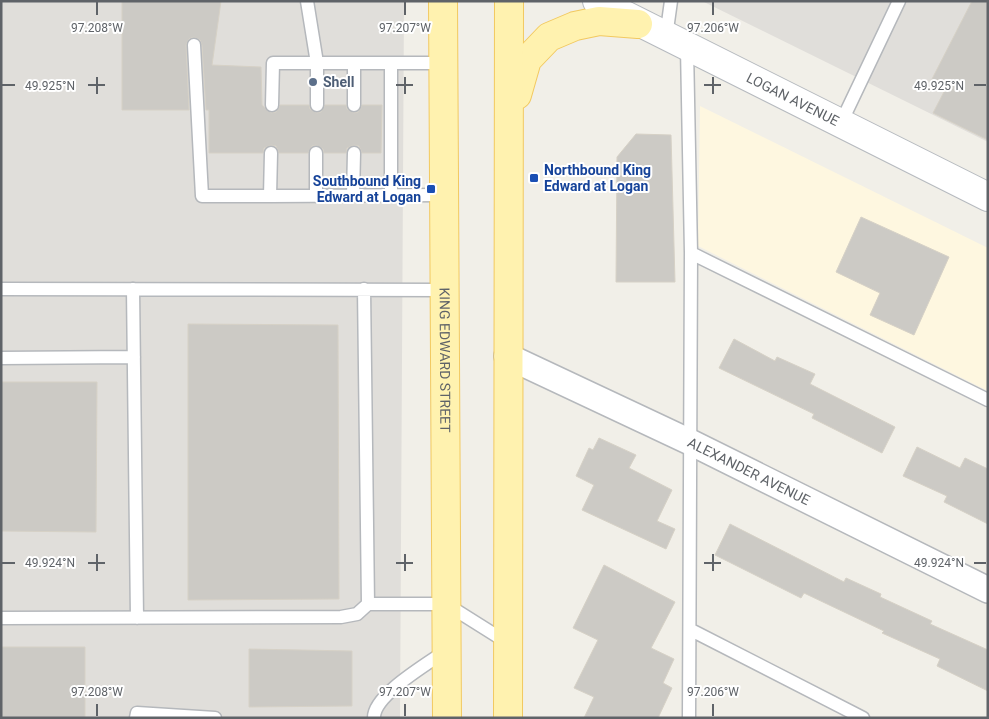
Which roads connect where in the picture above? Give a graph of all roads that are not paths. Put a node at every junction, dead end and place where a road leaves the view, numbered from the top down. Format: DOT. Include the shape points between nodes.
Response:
graph roads {
  1 [pos="307,1"];
  2 [pos="443,1"];
  3 [pos="509,1"];
  4 [pos="597,1"];
  5 [pos="671,1"];
  6 [pos="899,1"];
  7 [pos="638,24"];
  8 [pos="676,43"];
  9 [pos="194,45"];
  10 [pos="317,63"];
  11 [pos="391,63"];
  12 [pos="354,64"];
  13 [pos="444,64"];
  14 [pos="272,105"];
  15 [pos="317,105"];
  16 [pos="354,105"];
  17 [pos="509,123"];
  18 [pos="840,125"];
  19 [pos="271,153"];
  20 [pos="316,153"];
  21 [pos="354,153"];
  22 [pos="444,195"];
  23 [pos="270,196"];
  24 [pos="316,196"];
  25 [pos="353,196"];
  26 [pos="391,196"];
  27 [pos="988,197"];
  28 [pos="691,253"];
  29 [pos="1,289"];
  30 [pos="133,289"];
  31 [pos="364,289"];
  32 [pos="445,290"];
  33 [pos="507,356"];
  34 [pos="134,357"];
  35 [pos="1,358"];
  36 [pos="988,400"];
  37 [pos="690,442"];
  38 [pos="988,590"];
  39 [pos="368,604"];
  40 [pos="446,604"];
  41 [pos="1,618"];
  42 [pos="138,618"];
  43 [pos="691,630"];
  44 [pos="508,643"];
  45 [pos="447,650"];
  46 [pos="136,718"];
  47 [pos="215,718"];
  48 [pos="374,718"];
  49 [pos="447,718"];
  50 [pos="508,718"];
  51 [pos="690,718"];
  52 [pos="863,718"];
  1 -- 10 [label="lane"];
  2 -- 13 [label="main road, KING EDWARD STREET"];
  3 -- 17 [label="main road"];
  4 -- 7 [label="main road, LOGAN AVENUE"];
  5 -- 8 [label="lane"];
  6 -- 18 [label="lane"];
  7 -- 8 [label="main road, LOGAN AVENUE"];
  7 -- 17 [label="main road" via="599,20 549,37 527,60"];
  8 -- 18 [label="main road, LOGAN AVENUE"];
  8 -- 28 [label="lane"];
  9 -- 23 [label="lane" via="202,196"];
  10 -- 12 [label="lane"];
  10 -- 14 [label="lane" via="273,62"];
  10 -- 15 [label="lane"];
  11 -- 12 [label="lane"];
  11 -- 13 [label="lane"];
  11 -- 26 [label="lane"];
  12 -- 16 [label="lane"];
  13 -- 22 [label="main road, KING EDWARD STREET"];
  17 -- 33 [label="main road"];
  18 -- 27 [label="main road, LOGAN AVENUE"];
  19 -- 23 [label="lane"];
  20 -- 24 [label="lane"];
  21 -- 25 [label="lane"];
  22 -- 26 [label="lane"];
  22 -- 32 [label="main road, KING EDWARD STREET"];
  23 -- 24 [label="lane"];
  24 -- 25 [label="lane"];
  25 -- 26 [label="lane"];
  28 -- 36 [label="lane"];
  28 -- 37 [label="lane"];
  29 -- 30 [label="lane"];
  30 -- 31 [label="lane"];
  30 -- 34 [label="lane"];
  31 -- 32 [label="lane"];
  31 -- 39 [label="lane"];
  32 -- 40 [label="main road, KING EDWARD STREET"];
  33 -- 37 [label="street, ALEXANDER AVENUE"];
  33 -- 44 [label="main road"];
  34 -- 35 [label="lane"];
  34 -- 42 [label="lane"];
  37 -- 38 [label="street, ALEXANDER AVENUE"];
  37 -- 43 [label="lane"];
  39 -- 40 [label="lane"];
  39 -- 42 [label="lane" via="357,614 340,617"];
  40 -- 44 [label="lane"];
  40 -- 45 [label="main road, KING EDWARD STREET"];
  41 -- 42 [label="lane"];
  43 -- 51 [label="lane"];
  43 -- 52 [label="lane"];
  44 -- 50 [label="main road"];
  45 -- 48 [label="lane" via="387,693 374,712"];
  45 -- 49 [label="main road, KING EDWARD STREET"];
  46 -- 47 [label="lane" via="137,713"];
}
